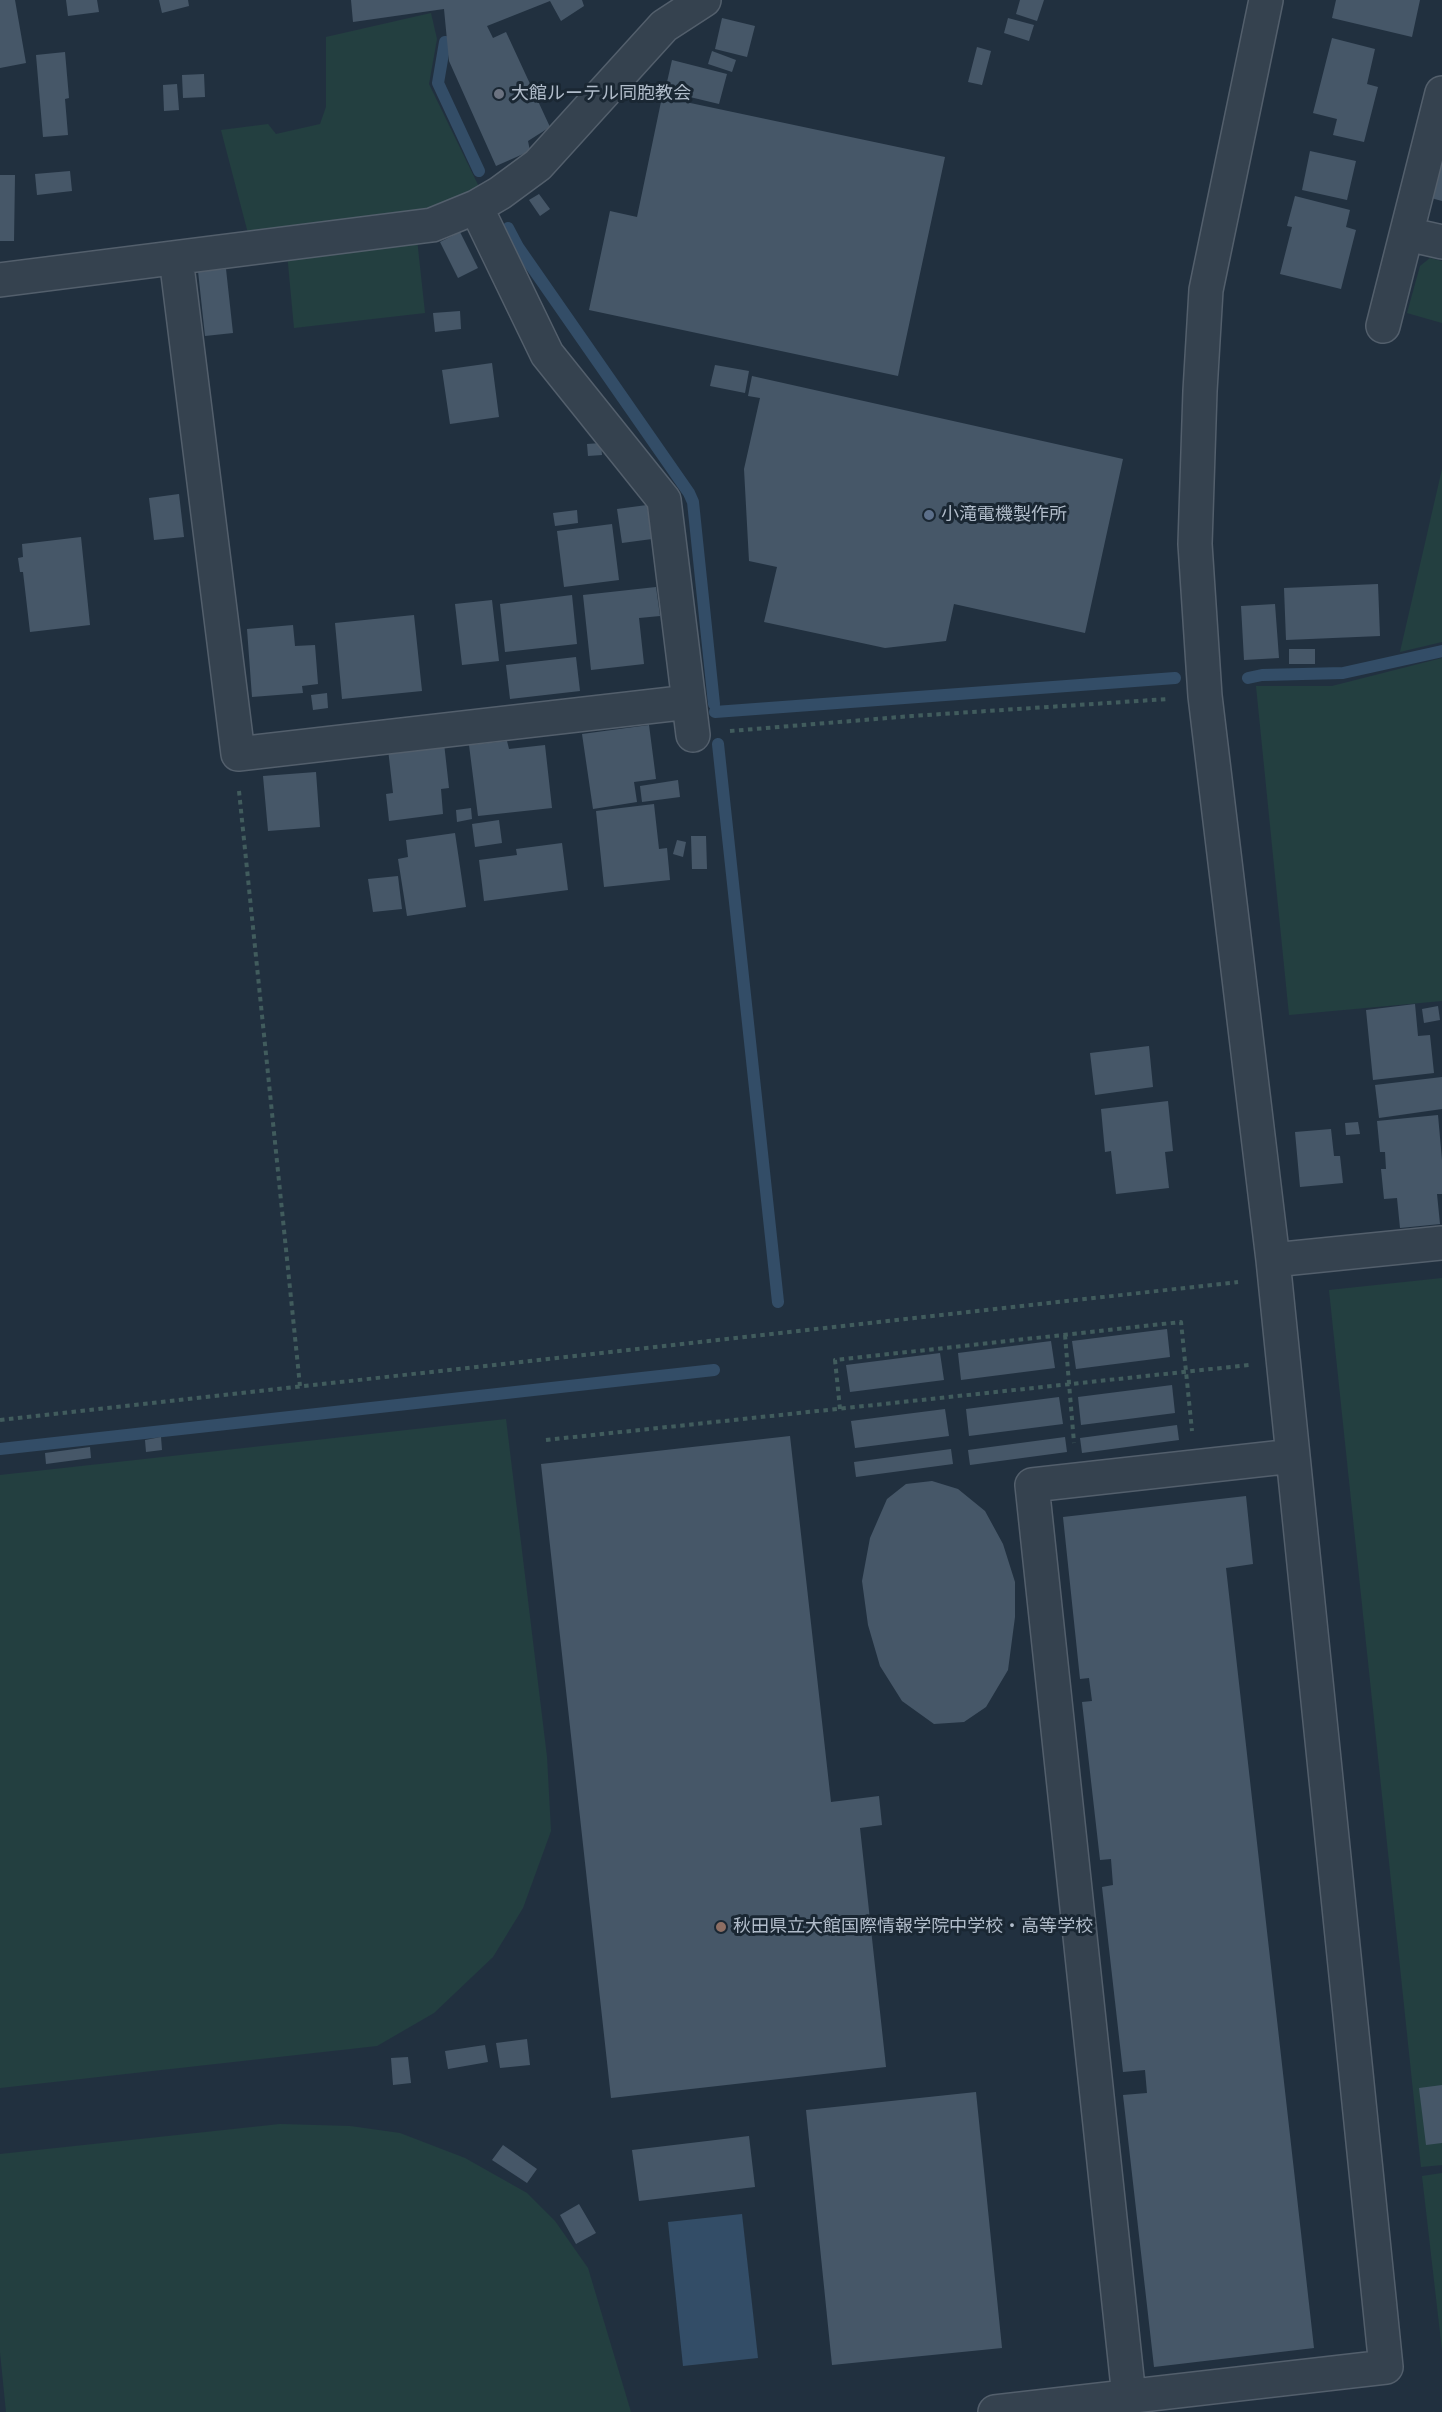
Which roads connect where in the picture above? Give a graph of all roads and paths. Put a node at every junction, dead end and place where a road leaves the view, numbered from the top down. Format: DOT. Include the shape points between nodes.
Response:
graph roads {
  1 [pos="704,0"];
  2 [pos="1266,0"];
  3 [pos="1442,93"];
  4 [pos="476,207"];
  5 [pos="1407,234"];
  6 [pos="1442,242"];
  7 [pos="176,258"];
  8 [pos="0,280"];
  9 [pos="1386,313"];
  10 [pos="1205,696"];
  11 [pos="689,702"];
  12 [pos="693,735"];
  13 [pos="238,754"];
  14 [pos="1442,1243"];
  15 [pos="1274,1269"];
  16 [pos="1065,1335"];
  17 [pos="1283,1361"];
  18 [pos="1186,1371"];
  19 [pos="1069,1384"];
  20 [pos="300,1386"];
  21 [pos="840,1409"];
  22 [pos="0,1420"];
  23 [pos="546,1440"];
  24 [pos="1293,1456"];
  25 [pos="1196,1467"];
  26 [pos="1077,1480"];
  27 [pos="1129,2397"];
  28 [pos="995,2412"];
  1 -- 4 [label="street" via="664,26 538,165"];
  2 -- 10 [label="street" via="1206,290 1195,544"];
  3 -- 5 [label="street"];
  4 -- 7 [label="street" via="432,225"];
  4 -- 11 [label="street" via="547,354 664,500"];
  5 -- 6 [label="street"];
  5 -- 9 [label="street"];
  7 -- 8 [label="street"];
  7 -- 13 [label="street"];
  10 -- 12 [label="path"];
  10 -- 15 [label="street"];
  11 -- 12 [label="street"];
  11 -- 13 [label="street"];
  13 -- 20 [label="path" via="237,777"];
  14 -- 15 [label="street"];
  15 -- 17 [label="street"];
  15 -- 20 [label="path"];
  16 -- 18 [label="path" via="1181,1322"];
  16 -- 19 [label="path"];
  16 -- 21 [label="path" via="835,1360"];
  17 -- 18 [label="path"];
  17 -- 24 [label="street"];
  18 -- 19 [label="path"];
  18 -- 25 [label="path"];
  19 -- 21 [label="path"];
  19 -- 26 [label="path"];
  20 -- 22 [label="path"];
  21 -- 23 [label="path"];
  24 -- 25 [label="street"];
  24 -- 27 [label="street" via="1386,2367"];
  25 -- 26 [label="street"];
  26 -- 27 [label="street" via="1032,1485"];
  27 -- 28 [label="street"];
}
